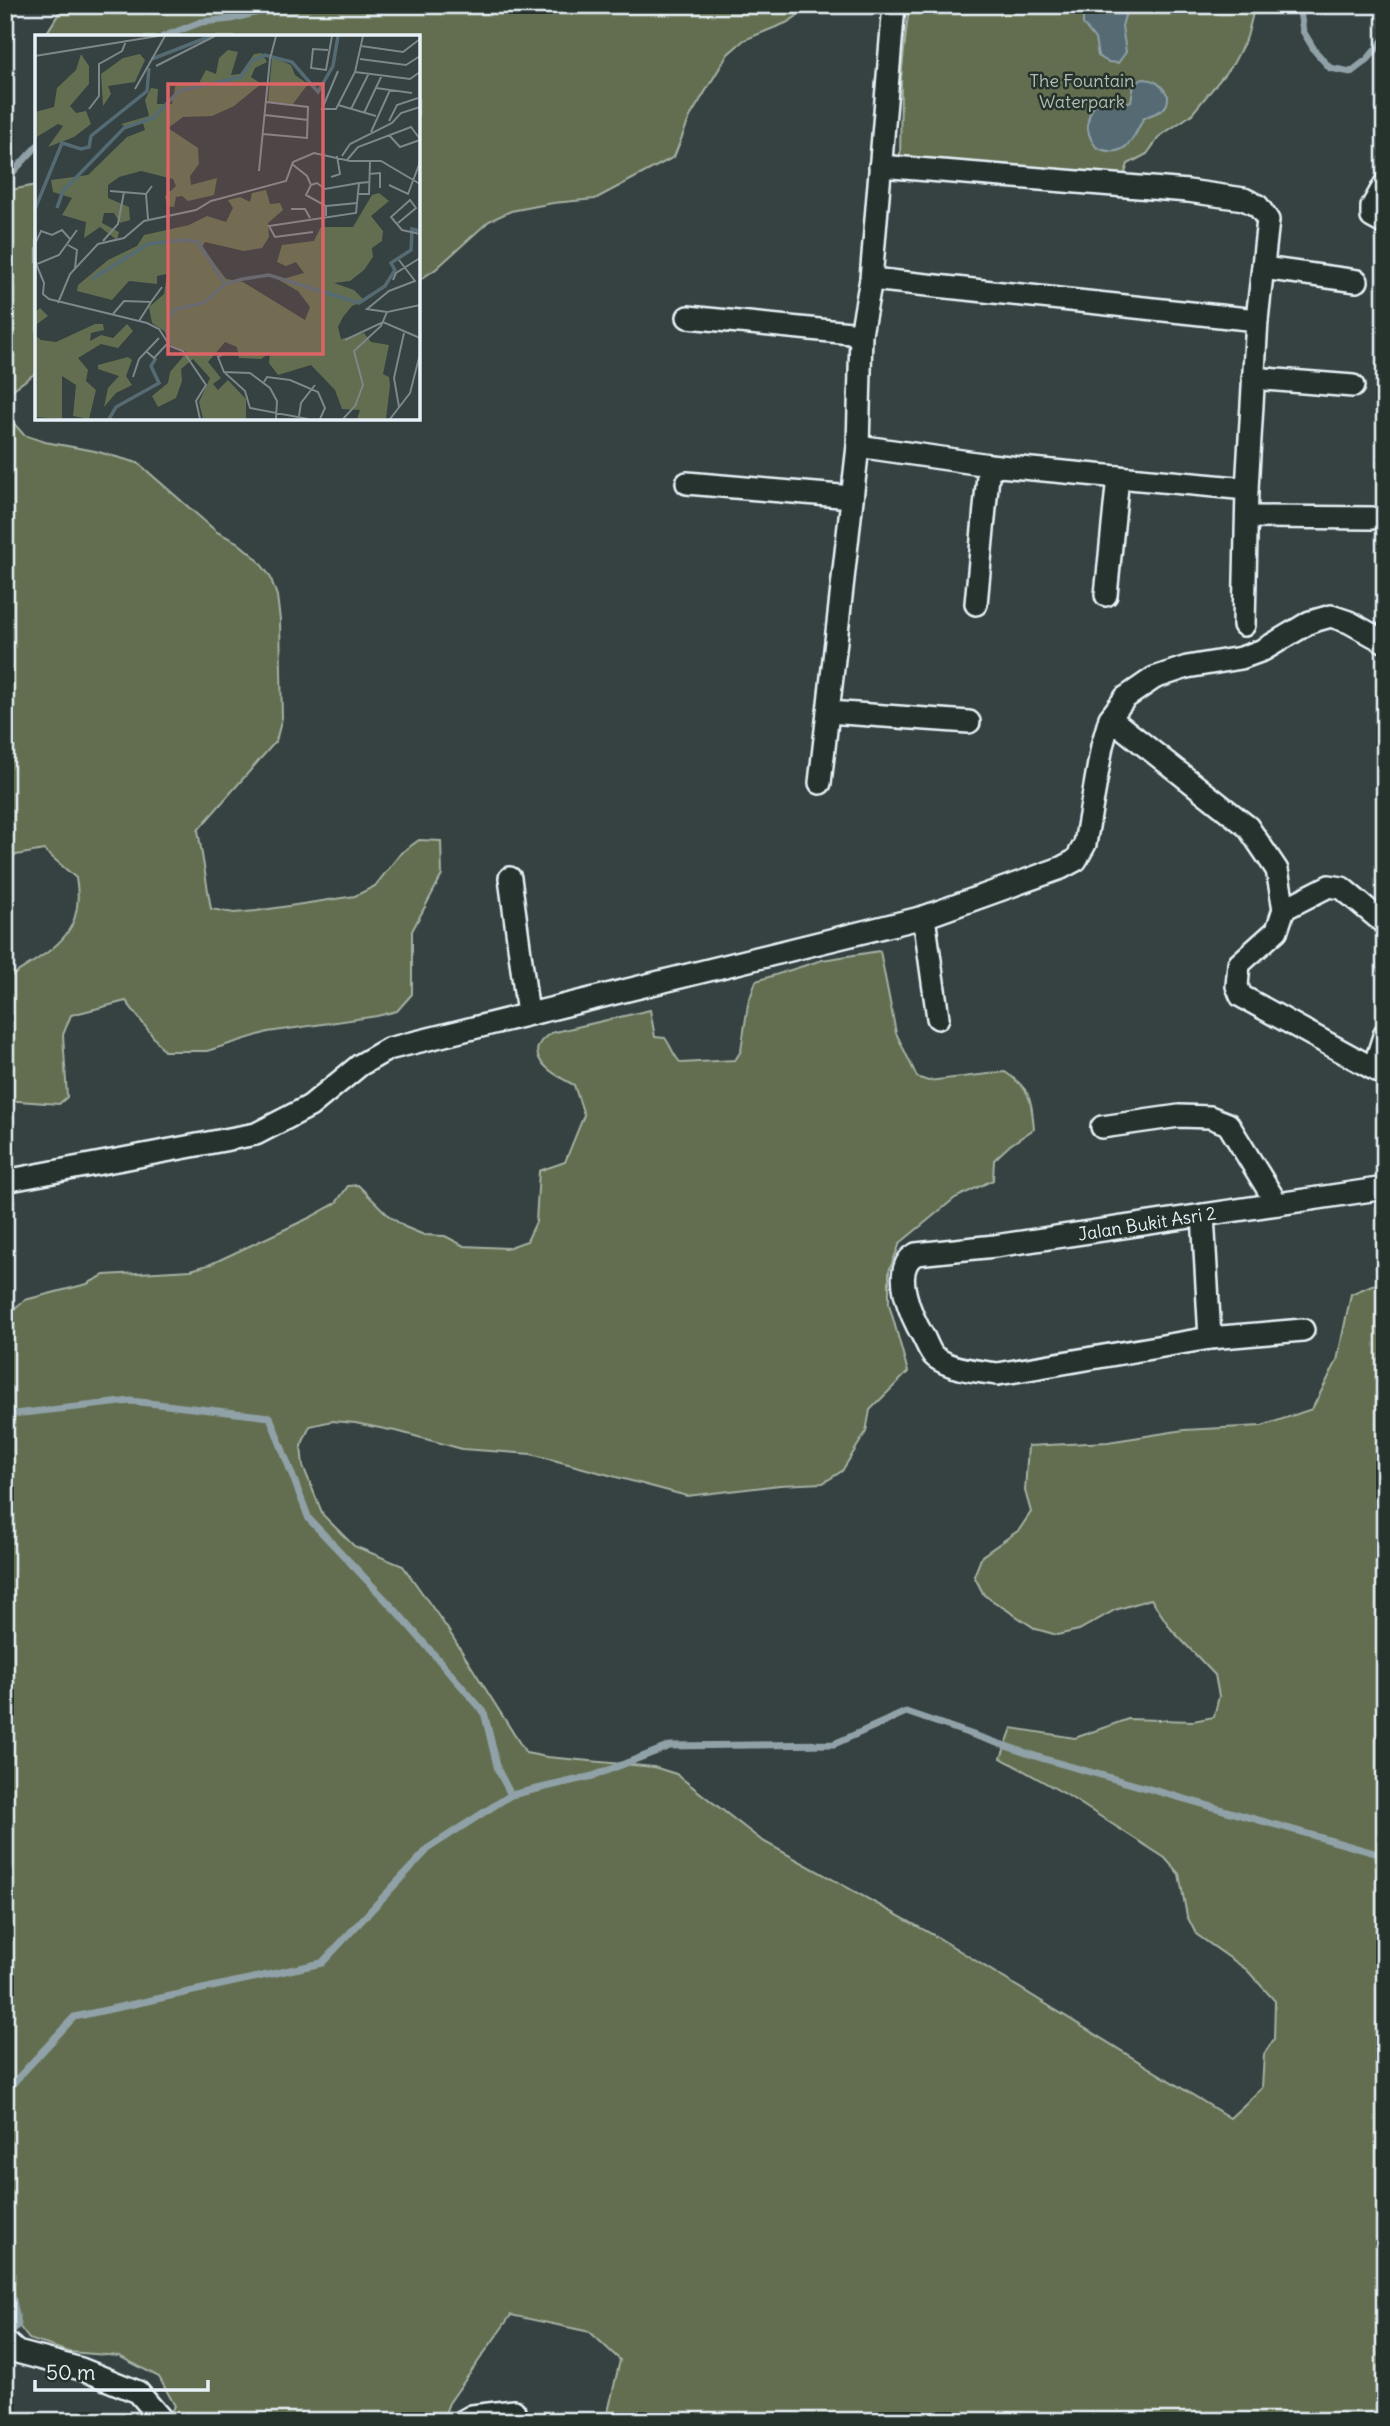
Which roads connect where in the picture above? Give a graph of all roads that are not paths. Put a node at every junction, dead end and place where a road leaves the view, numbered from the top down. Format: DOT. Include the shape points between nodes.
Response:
graph roads {
  1 [pos="894,5"];
  2 [pos="880,166"];
  3 [pos="1385,184"];
  4 [pos="1378,220"];
  5 [pos="1263,268"];
  6 [pos="871,279"];
  7 [pos="1357,281"];
  8 [pos="688,317"];
  9 [pos="1257,320"];
  10 [pos="861,334"];
  11 [pos="1254,378"];
  12 [pos="1353,386"];
  13 [pos="858,446"];
  14 [pos="989,465"];
  15 [pos="1118,477"];
  16 [pos="687,483"];
  17 [pos="1247,489"];
  18 [pos="852,497"];
  19 [pos="1247,517"];
  20 [pos="1372,519"];
  21 [pos="1106,595"];
  22 [pos="976,604"];
  23 [pos="1244,625"];
  24 [pos="1385,642"];
  25 [pos="828,712"];
  26 [pos="1111,719"];
  27 [pos="969,722"];
  28 [pos="820,783"];
  29 [pos="510,878"];
  30 [pos="1284,909"];
  31 [pos="924,917"];
  32 [pos="1385,924"];
  33 [pos="528,1014"];
  34 [pos="938,1018"];
  35 [pos="1385,1032"];
  36 [pos="1379,1071"];
  37 [pos="1102,1126"];
  38 [pos="5,1181"];
  39 [pos="1385,1188"];
  40 [pos="1277,1204"];
  41 [pos="1203,1216"];
  42 [pos="1303,1330"];
  43 [pos="1210,1338"];
  44 [pos="11,2346"];
  45 [pos="514,2412"];
  46 [pos="163,2421"];
  47 [pos="463,2421"];
  1 -- 2 [label="street"];
  2 -- 5 [label="street" via="1244,199 1258,206 1268,220"];
  2 -- 6 [label="street"];
  3 -- 4 [label="street" via="1372,206"];
  5 -- 7 [label="street"];
  5 -- 9 [label="street"];
  6 -- 9 [label="street"];
  6 -- 10 [label="street"];
  8 -- 10 [label="street"];
  9 -- 11 [label="street"];
  10 -- 13 [label="street"];
  11 -- 12 [label="street"];
  11 -- 17 [label="street"];
  13 -- 14 [label="street"];
  13 -- 18 [label="street"];
  14 -- 15 [label="street"];
  14 -- 22 [label="street"];
  15 -- 17 [label="street"];
  15 -- 21 [label="street"];
  16 -- 18 [label="street"];
  17 -- 19 [label="street"];
  18 -- 25 [label="street"];
  19 -- 20 [label="street"];
  19 -- 23 [label="street"];
  24 -- 26 [label="street" via="1331,616 1241,658 1154,678 1125,698"];
  25 -- 27 [label="street"];
  25 -- 28 [label="street"];
  26 -- 30 [label="street" via="1248,827 1277,870"];
  26 -- 31 [label="street" via="1085,844 1076,860 1041,877"];
  29 -- 33 [label="street"];
  30 -- 32 [label="street" via="1335,886"];
  30 -- 36 [label="street" via="1277,930 1239,964 1241,996"];
  31 -- 33 [label="street"];
  31 -- 34 [label="street"];
  33 -- 38 [label="street" via="388,1049 360,1065 310,1106 256,1134"];
  35 -- 36 [label="street"];
  37 -- 40 [label="street" via="1179,1116 1210,1117 1228,1124"];
  39 -- 40 [label="street, Jalan Bukit Asri 2"];
  40 -- 41 [label="street, Jalan Bukit Asri 2"];
  41 -- 43 [label="street"];
  41 -- 43 [label="street, Jalan Bukit Asri 2" via="916,1254 904,1271 910,1315 934,1356 964,1369 998,1374"];
  42 -- 43 [label="street"];
  44 -- 46 [label="street" via="138,2392"];
  45 -- 47 [label="street"];
}
